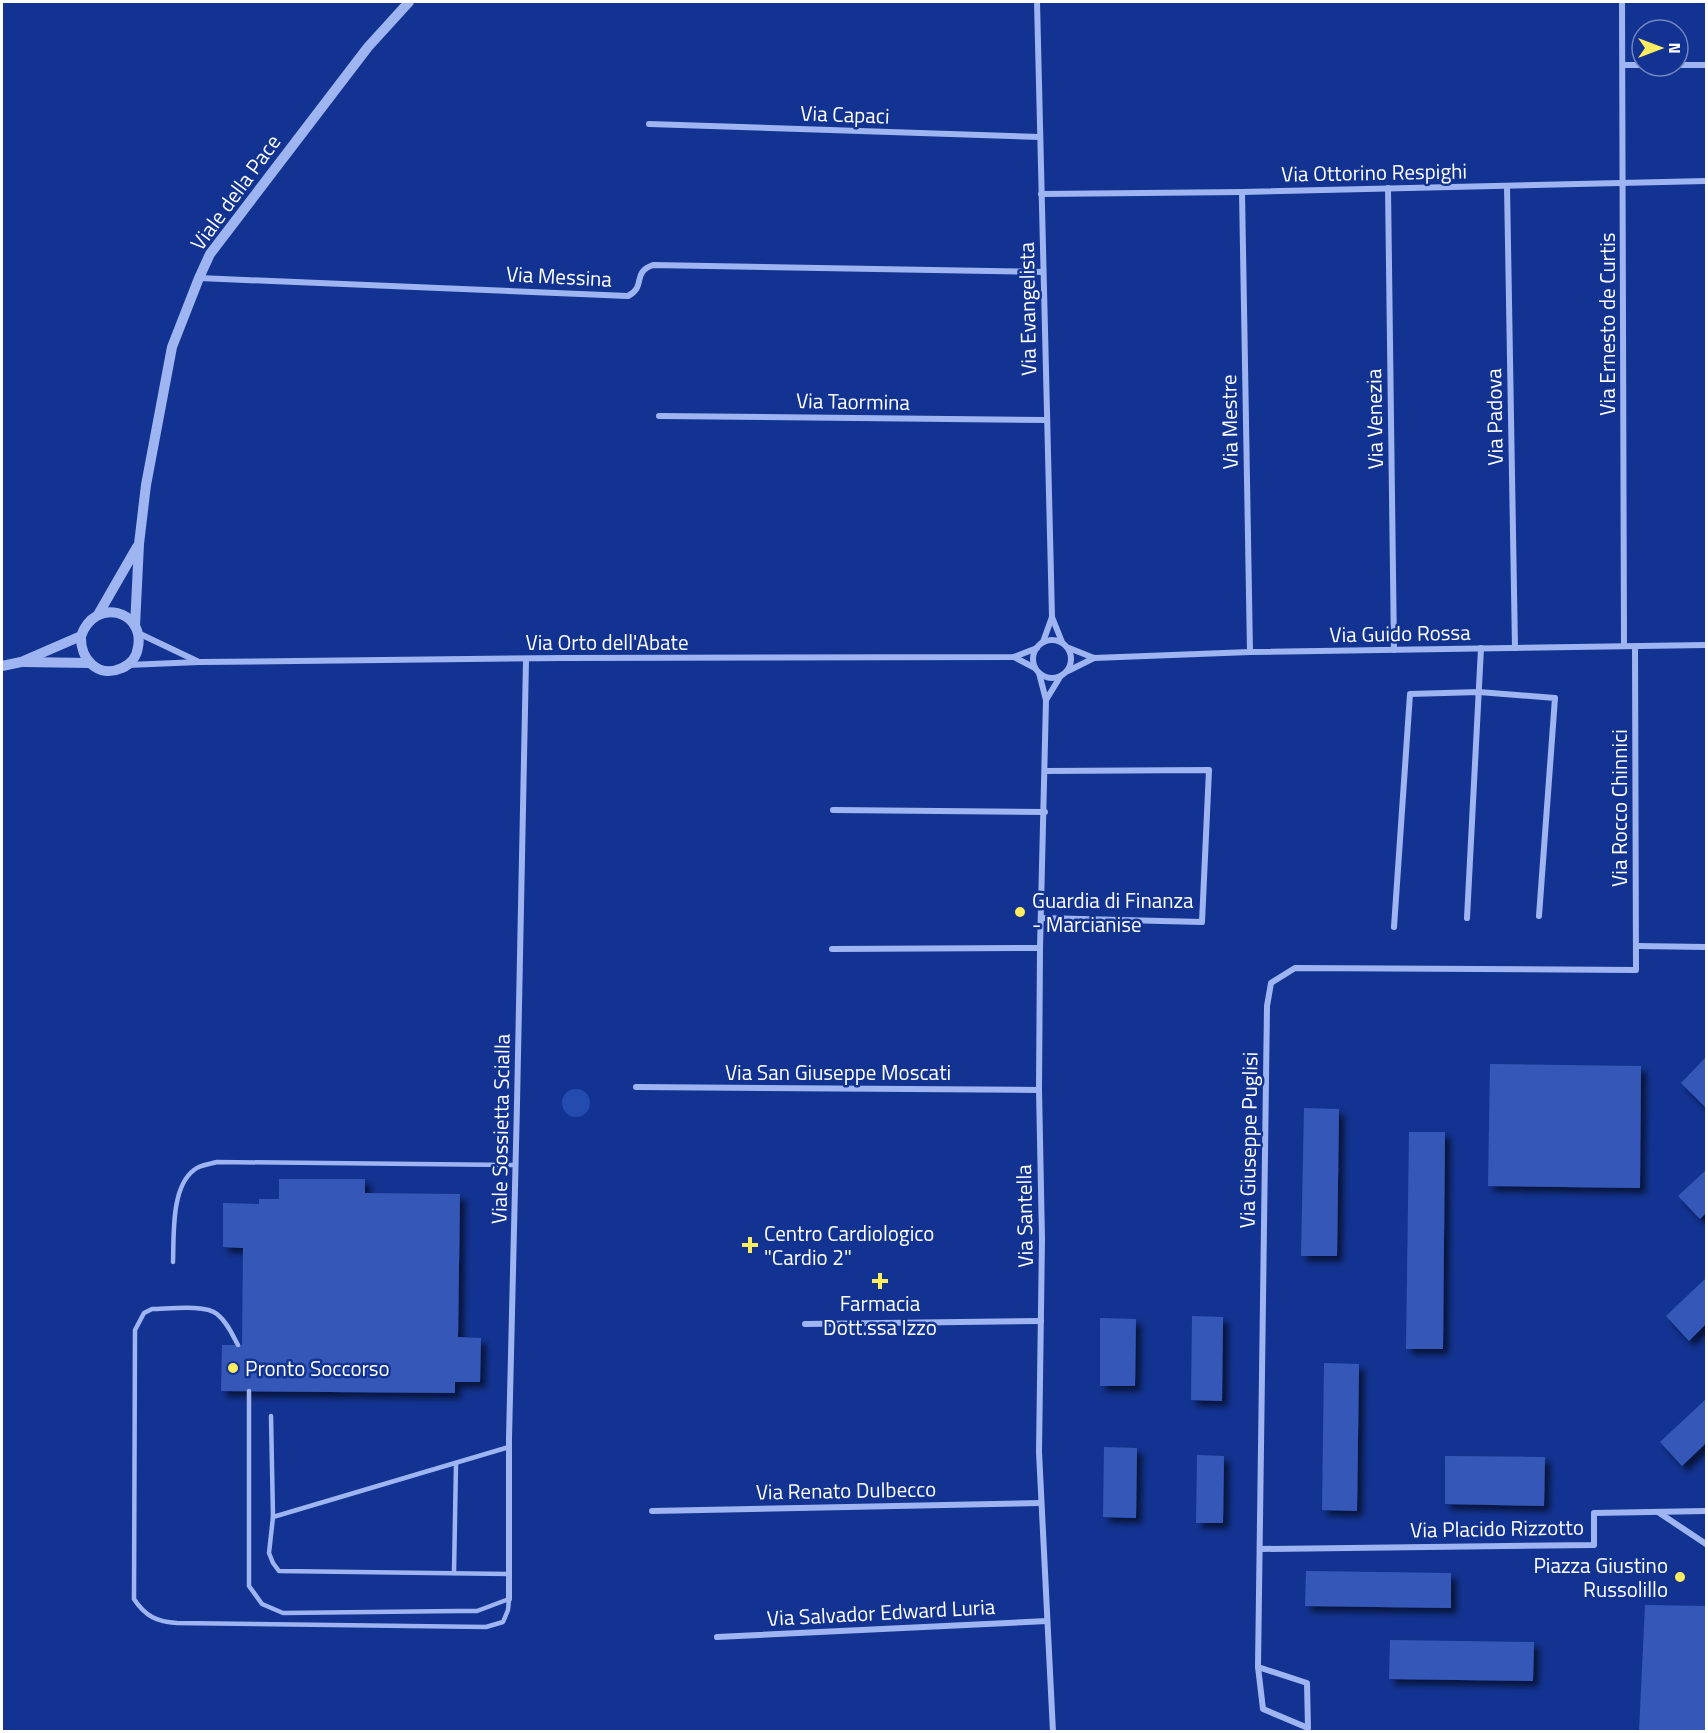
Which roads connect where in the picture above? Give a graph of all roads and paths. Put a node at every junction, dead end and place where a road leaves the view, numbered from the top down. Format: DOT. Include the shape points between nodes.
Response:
graph roads {
  1 [pos="409,2"];
  2 [pos="1037,2"];
  3 [pos="1622,2"];
  4 [pos="1623,65"];
  5 [pos="1630,65"];
  6 [pos="1690,65"];
  7 [pos="1707,65"];
  8 [pos="649,124"];
  9 [pos="1040,137"];
  10 [pos="1707,181"];
  11 [pos="1623,183"];
  12 [pos="1507,186"];
  13 [pos="1388,188"];
  14 [pos="1242,192"];
  15 [pos="1041,194"];
  16 [pos="1043,272"];
  17 [pos="199,278"];
  18 [pos="659,416"];
  19 [pos="1046,420"];
  20 [pos="139,544"];
  21 [pos="99,614"];
  22 [pos="1052,617"];
  23 [pos="136,629"];
  24 [pos="81,636"];
  25 [pos="1043,642"];
  26 [pos="1062,642"];
  27 [pos="1707,645"];
  28 [pos="1624,646"];
  29 [pos="1635,646"];
  30 [pos="1037,648"];
  31 [pos="1069,648"];
  32 [pos="1481,648"];
  33 [pos="1515,648"];
  34 [pos="1394,650"];
  35 [pos="1250,652"];
  36 [pos="1014,657"];
  37 [pos="1094,658"];
  38 [pos="526,660"];
  39 [pos="21,662"];
  40 [pos="200,662"];
  41 [pos="89,663"];
  42 [pos="127,665"];
  43 [pos="2,666"];
  44 [pos="1037,671"];
  45 [pos="1068,671"];
  46 [pos="1060,677"];
  47 [pos="1479,692"];
  48 [pos="1046,700"];
  49 [pos="1045,771"];
  50 [pos="833,810"];
  51 [pos="1045,812"];
  52 [pos="1539,916"];
  53 [pos="1041,918"];
  54 [pos="1467,918"];
  55 [pos="1394,927"];
  56 [pos="1636,946"];
  57 [pos="1707,947"];
  58 [pos="1041,948"];
  59 [pos="832,949"];
  60 [pos="1636,970"];
  61 [pos="636,1087"];
  62 [pos="1039,1090"];
  63 [pos="515,1165"];
  64 [pos="173,1262"];
  65 [pos="1041,1322"];
  66 [pos="805,1324"];
  67 [pos="238,1345"];
  68 [pos="249,1391"];
  69 [pos="271,1416"];
  70 [pos="509,1448"];
  71 [pos="456,1464"];
  72 [pos="1041,1503"];
  73 [pos="652,1511"];
  74 [pos="1707,1511"];
  75 [pos="1658,1512"];
  76 [pos="273,1517"];
  77 [pos="1707,1544"];
  78 [pos="1260,1549"];
  79 [pos="454,1574"];
  80 [pos="509,1574"];
  81 [pos="509,1599"];
  82 [pos="1047,1621"];
  83 [pos="717,1637"];
  84 [pos="1258,1667"];
  85 [pos="1308,1730"];
  86 [pos="1053,1731"];
  1 -- 17 [label="street, Viale della Pace" via="360,56 210,254"];
  2 -- 9 [label="street, Via Evangelista"];
  3 -- 4 [label="street, Via Ernesto de Curtis"];
  4 -- 5 [label="street"];
  4 -- 11 [label="street, Via Ernesto de Curtis"];
  6 -- 7 [label="street"];
  8 -- 9 [label="street, Via Capaci"];
  9 -- 15 [label="street, Via Evangelista"];
  10 -- 11 [label="street, Via Ottorino Respighi"];
  11 -- 12 [label="street, Via Ottorino Respighi"];
  11 -- 28 [label="street, Via Ernesto de Curtis"];
  12 -- 13 [label="street, Via Ottorino Respighi"];
  12 -- 33 [label="street, Via Padova"];
  13 -- 14 [label="street, Via Ottorino Respighi"];
  13 -- 34 [label="street, Via Venezia"];
  14 -- 15 [label="street, Via Ottorino Respighi"];
  14 -- 35 [label="street, Via Mestre"];
  15 -- 16 [label="street, Via Evangelista"];
  16 -- 17 [label="street, Via Messina" via="653,265 640,273 639,287 628,296"];
  16 -- 19 [label="street, Via Evangelista"];
  17 -- 20 [label="street, Viale della Pace" via="172,347"];
  18 -- 19 [label="street, Via Taormina"];
  19 -- 22 [label="street, Via Evangelista"];
  20 -- 21 [label="street, Viale della Pace"];
  20 -- 23 [label="street, Viale della Pace"];
  21 -- 23 [label="street" via="123,615"];
  21 -- 24 [label="street" via="84,626"];
  22 -- 25 [label="street, Via Evangelista"];
  22 -- 26 [label="street, Via Evangelista"];
  23 -- 40 [label="street"];
  23 -- 42 [label="street" via="138,651"];
  24 -- 39 [label="street"];
  24 -- 41 [label="street" via="83,655"];
  25 -- 26 [label="street"];
  25 -- 30 [label="street"];
  26 -- 31 [label="street"];
  27 -- 29 [label="street, Via Guido Rossa"];
  28 -- 29 [label="street, Via Guido Rossa"];
  28 -- 33 [label="street, Via Guido Rossa"];
  29 -- 56 [label="street, Via Rocco Chinnici"];
  30 -- 36 [label="street, Via Orto dell'Abate"];
  30 -- 44 [label="street" via="1033,658"];
  31 -- 37 [label="street, Via Guido Rossa"];
  31 -- 45 [label="street" via="1072,657"];
  32 -- 33 [label="street, Via Guido Rossa"];
  32 -- 34 [label="street, Via Guido Rossa"];
  32 -- 47 [label="street"];
  34 -- 35 [label="street, Via Guido Rossa"];
  35 -- 37 [label="street, Via Guido Rossa"];
  36 -- 38 [label="street, Via Orto dell'Abate"];
  36 -- 44 [label="street, Via Orto dell'Abate"];
  37 -- 45 [label="street, Via Guido Rossa"];
  38 -- 40 [label="street, Via Orto dell'Abate"];
  38 -- 63 [label="street, Viale Sossietta Scialla"];
  39 -- 41 [label="street"];
  39 -- 43 [label="street"];
  40 -- 42 [label="street, Via Orto dell'Abate"];
  41 -- 42 [label="street" via="108,671"];
  44 -- 46 [label="street" via="1049,678"];
  44 -- 48 [label="street, Via Santella"];
  45 -- 46 [label="street"];
  46 -- 48 [label="street"];
  47 -- 52 [label="street" via="1555,698"];
  47 -- 54 [label="street"];
  47 -- 55 [label="street" via="1410,694"];
  48 -- 49 [label="street, Via Santella"];
  49 -- 51 [label="street, Via Santella"];
  49 -- 53 [label="street" via="1209,770 1202,922"];
  50 -- 51 [label="street"];
  51 -- 53 [label="street, Via Santella"];
  53 -- 58 [label="street, Via Santella"];
  56 -- 57 [label="street"];
  56 -- 60 [label="street, Via Rocco Chinnici"];
  58 -- 59 [label="street"];
  58 -- 62 [label="street, Via Santella"];
  60 -- 78 [label="street, Via Giuseppe Puglisi" via="1296,968 1271,983 1267,1006"];
  61 -- 62 [label="street, Via San Giuseppe Moscati"];
  62 -- 65 [label="street, Via Santella"];
  63 -- 64 [label="lane" via="217,1162 194,1169 180,1188"];
  63 -- 70 [label="street, Viale Sossietta Scialla"];
  65 -- 66 [label="street"];
  65 -- 72 [label="street, Via Santella"];
  67 -- 81 [label="lane" via="228,1326 206,1308 152,1309 144,1313 135,1330 134,1599 140,1609 163,1622 177,1623 486,1627 503,1622"];
  68 -- 81 [label="lane" via="249,1586 261,1604 283,1612 477,1611"];
  69 -- 76 [label="lane"];
  70 -- 71 [label="lane"];
  70 -- 80 [label="street, Viale Sossietta Scialla"];
  71 -- 76 [label="lane"];
  71 -- 79 [label="lane"];
  72 -- 73 [label="street, Via Renato Dulbecco"];
  72 -- 82 [label="street, Via Santella"];
  74 -- 75 [label="street, Via Placido Rizzotto"];
  75 -- 77 [label="street"];
  75 -- 78 [label="street, Via Placido Rizzotto" via="1594,1513 1594,1545"];
  76 -- 79 [label="lane" via="269,1553 279,1570"];
  78 -- 84 [label="street, Via Giuseppe Puglisi"];
  79 -- 80 [label="lane"];
  80 -- 81 [label="street, Viale Sossietta Scialla"];
  82 -- 83 [label="street, Via Salvador Edward Luria"];
  82 -- 86 [label="street, Via Santella"];
  84 -- 85 [label="street, Via Giuseppe Puglisi" via="1263,1709"];
  84 -- 85 [label="street" via="1307,1683"];
}
